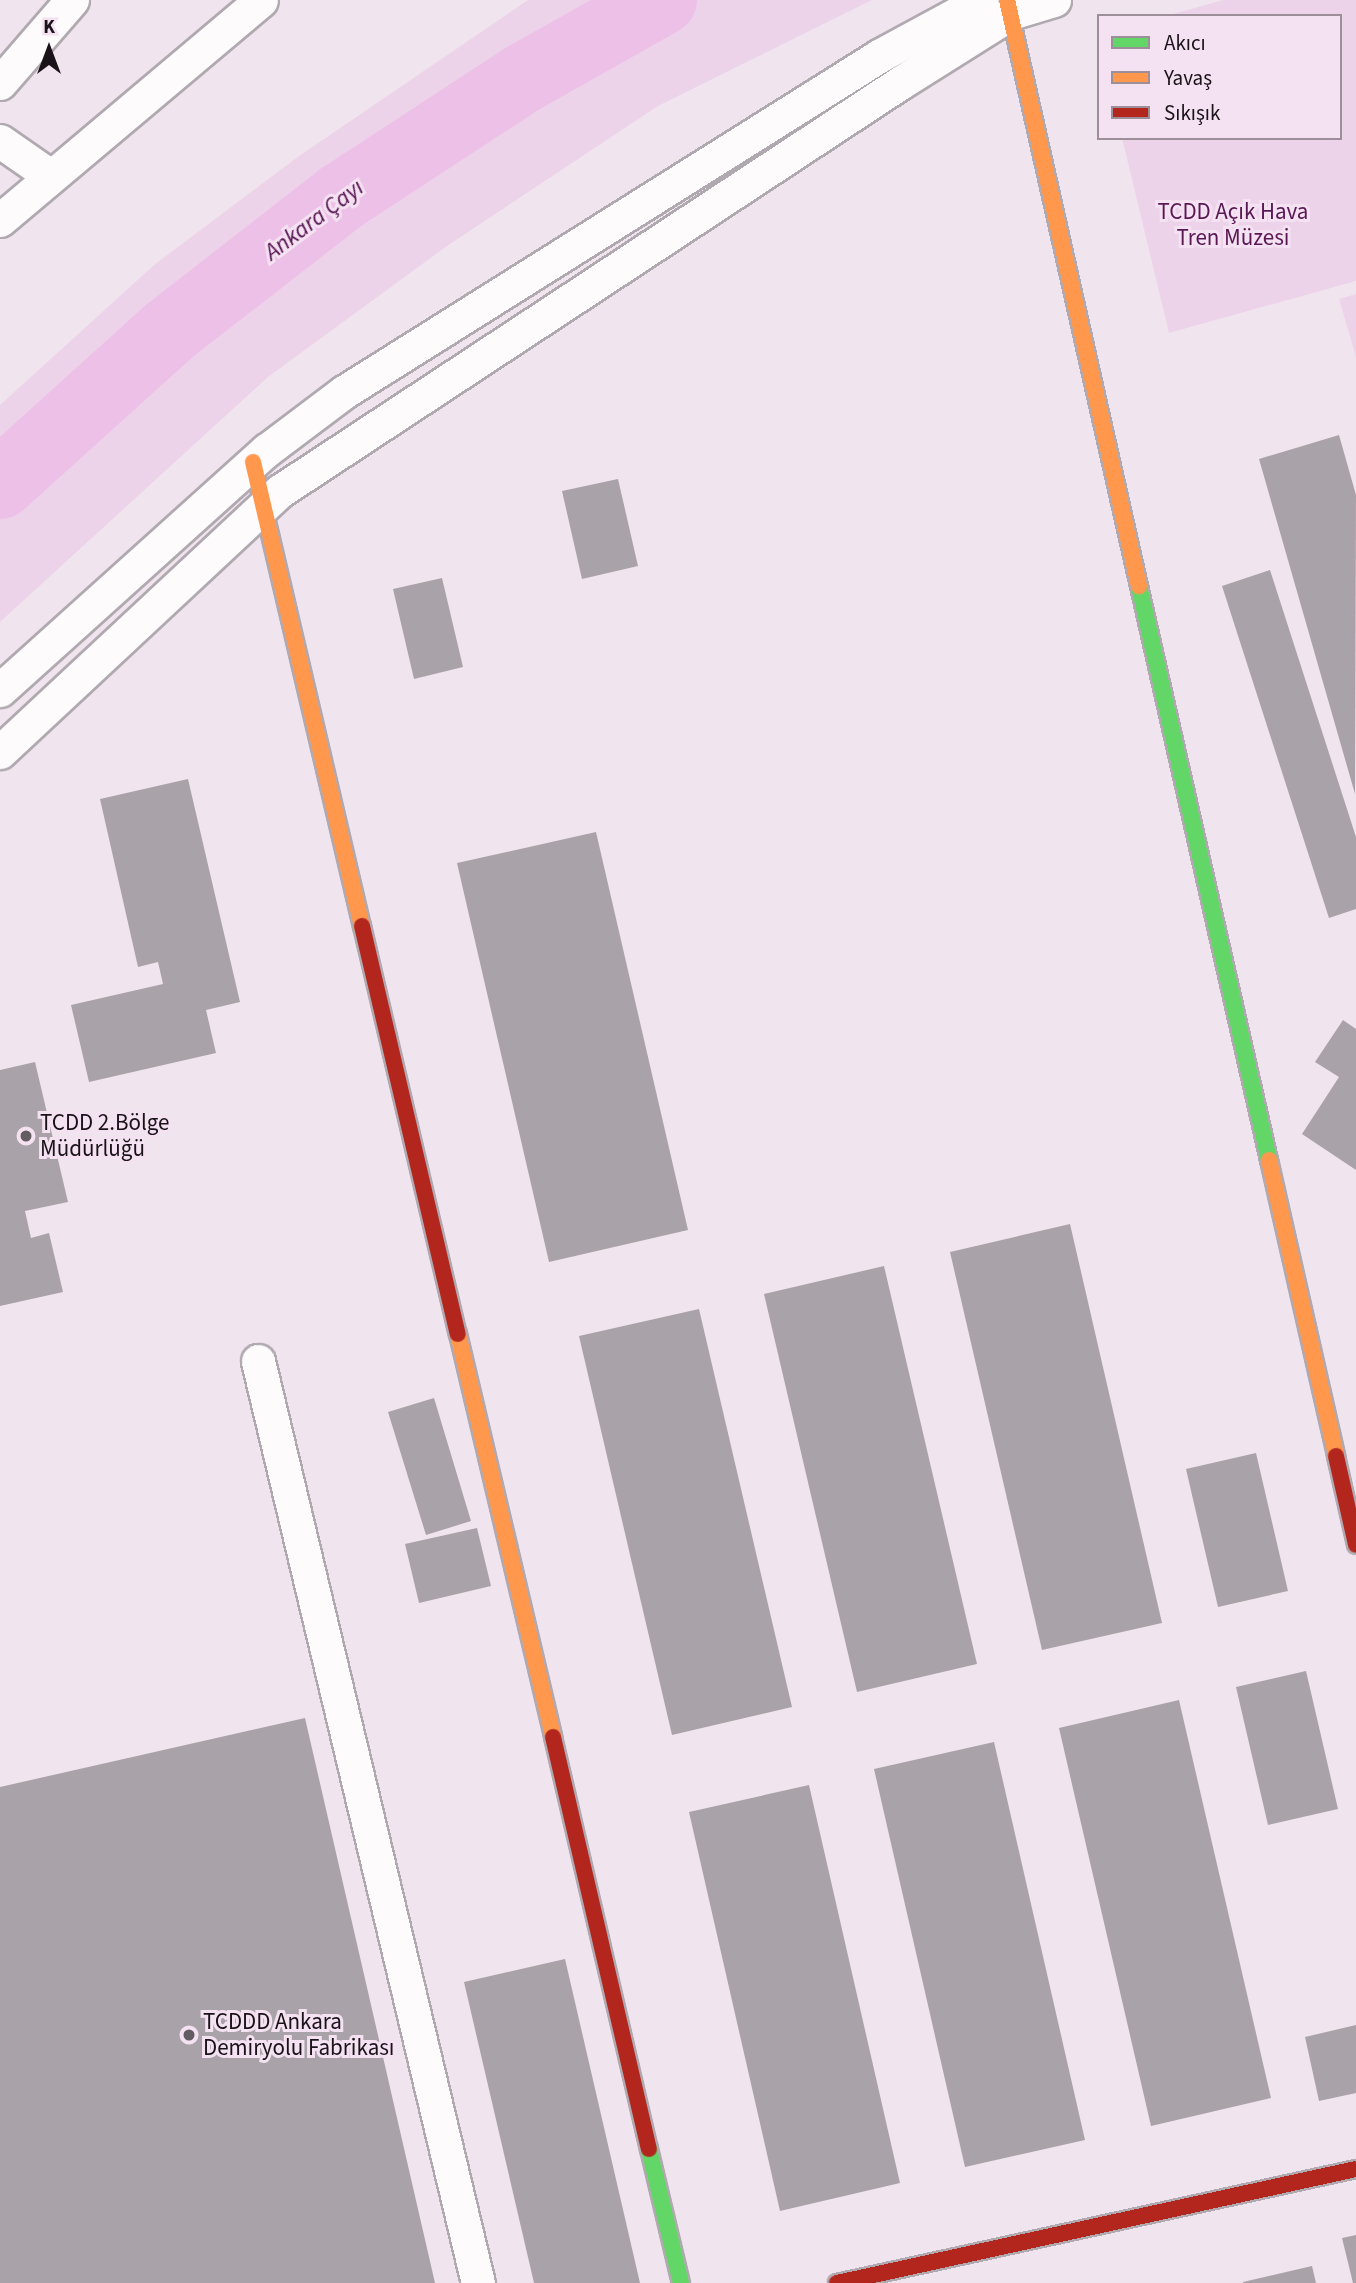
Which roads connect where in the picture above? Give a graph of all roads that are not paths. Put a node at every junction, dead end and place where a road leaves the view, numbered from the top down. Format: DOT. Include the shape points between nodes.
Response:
graph roads {
  1 [pos="72,0"];
  2 [pos="261,0"];
  3 [pos="1054,0"];
  4 [pos="1000,4"];
  5 [pos="0,83"];
  6 [pos="0,141"];
  7 [pos="49,175"];
  8 [pos="0,220"];
  9 [pos="253,462"];
  10 [pos="263,508"];
  11 [pos="0,690"];
  12 [pos="0,752"];
  13 [pos="258,1361"];
  14 [pos="1356,1545"];
  15 [pos="1356,2169"];
  16 [pos="478,2283"];
  17 [pos="681,2283"];
  18 [pos="837,2283"];
  1 -- 5 [label="street"];
  2 -- 7 [label="street"];
  3 -- 4 [label="street"];
  4 -- 9 [label="street" via="879,57 344,392"];
  4 -- 10 [label="street" via="280,491"];
  4 -- 14 [label="street"];
  6 -- 7 [label="street"];
  7 -- 8 [label="street"];
  9 -- 10 [label="street"];
  9 -- 11 [label="street"];
  10 -- 12 [label="street"];
  10 -- 17 [label="street"];
  13 -- 16 [label="street"];
  15 -- 18 [label="street"];
}
